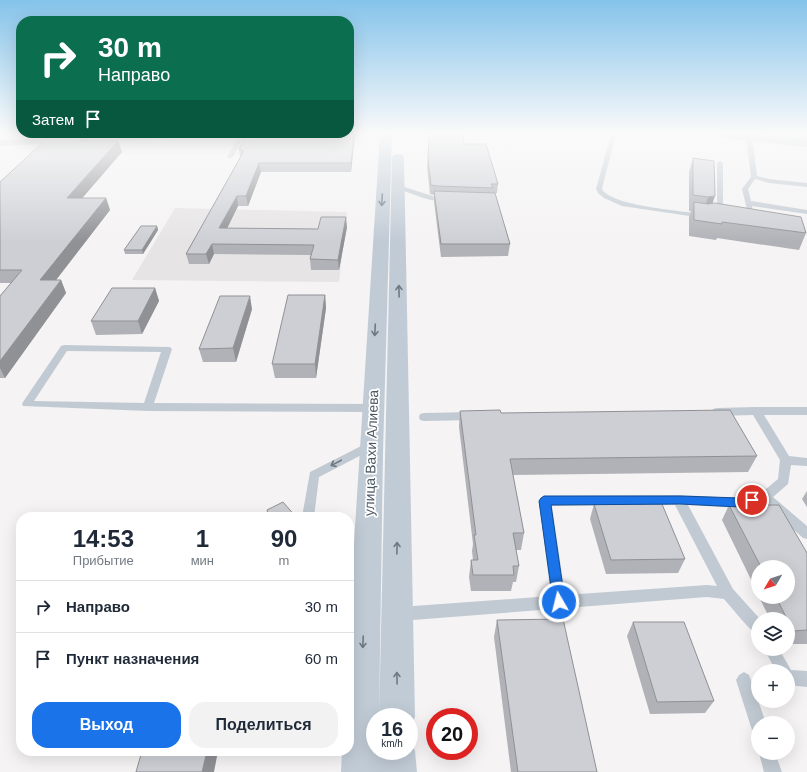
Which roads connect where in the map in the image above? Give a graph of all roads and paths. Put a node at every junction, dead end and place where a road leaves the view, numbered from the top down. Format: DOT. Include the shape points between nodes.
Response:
graph roads {
  1 [pos="384,170"];
  2 [pos="398,170"];
  3 [pos="604,170"];
  4 [pos="720,170"];
  5 [pos="753,170"];
  6 [pos="754,177"];
  7 [pos="807,185"];
  8 [pos="398,187"];
  9 [pos="457,200"];
  10 [pos="748,203"];
  11 [pos="807,212"];
  12 [pos="760,224"];
  13 [pos="148,407"];
  14 [pos="372,408"];
  15 [pos="756,411"];
  16 [pos="807,411"];
  17 [pos="708,412"];
  18 [pos="487,416"];
  19 [pos="424,417"];
  20 [pos="371,445"];
  21 [pos="786,460"];
  22 [pos="807,462"];
  23 [pos="765,497"];
  24 [pos="680,500"];
  25 [pos="309,512"];
  26 [pos="807,534"];
  27 [pos="358,561"];
  28 [pos="728,593"];
  29 [pos="559,602"];
  30 [pos="396,614"];
  31 [pos="751,618"];
  32 [pos="795,678"];
  33 [pos="807,679"];
  34 [pos="744,680"];
  35 [pos="397,708"];
  36 [pos="755,716"];
  37 [pos="397,760"];
  38 [pos="769,760"];
  39 [pos="360,772"];
  40 [pos="398,772"];
  41 [pos="773,772"];
  1 -- 14 [label="main road, улица Вахи Алиева, one-way"];
  2 -- 8 [label="main road, улица Вахи Алиева"];
  3 -- 4 [label="lane" via="599,189 606,197 622,204 703,216 717,214 720,210"];
  5 -- 6 [label="lane"];
  6 -- 7 [label="lane"];
  6 -- 10 [label="lane" via="745,189"];
  8 -- 9 [label="lane" via="435,199"];
  30 -- 8 [label="main road, улица Вахи Алиева, one-way"];
  10 -- 11 [label="lane"];
  10 -- 12 [label="lane" via="751,220"];
  13 -- 13 [label="lane" via="42,404 27,404 64,348 167,349"];
  13 -- 14 [label="lane"];
  14 -- 20 [label="main road, улица Вахи Алиева"];
  15 -- 16 [label="lane"];
  15 -- 17 [label="lane"];
  15 -- 21 [label="lane"];
  18 -- 19 [label="lane"];
  20 -- 25 [label="lane, one-way" via="314,475"];
  20 -- 27 [label="main road, улица Вахи Алиева"];
  21 -- 22 [label="lane"];
  21 -- 23 [label="lane" via="784,481"];
  23 -- 24 [label="lane" via="740,502"];
  23 -- 26 [label="lane"];
  24 -- 28 [label="lane"];
  24 -- 29 [label="lane" via="544,501"];
  27 -- 39 [label="main road, улица Вахи Алиева, one-way"];
  28 -- 29 [label="lane" via="707,591"];
  28 -- 31 [label="lane"];
  29 -- 30 [label="lane"];
  35 -- 30 [label="main road, улица Вахи Алиева, one-way"];
  32 -- 33 [label="lane"];
  34 -- 36 [label="lane"];
  37 -- 40 [label="main road"];
  38 -- 41 [label="lane"];
}
